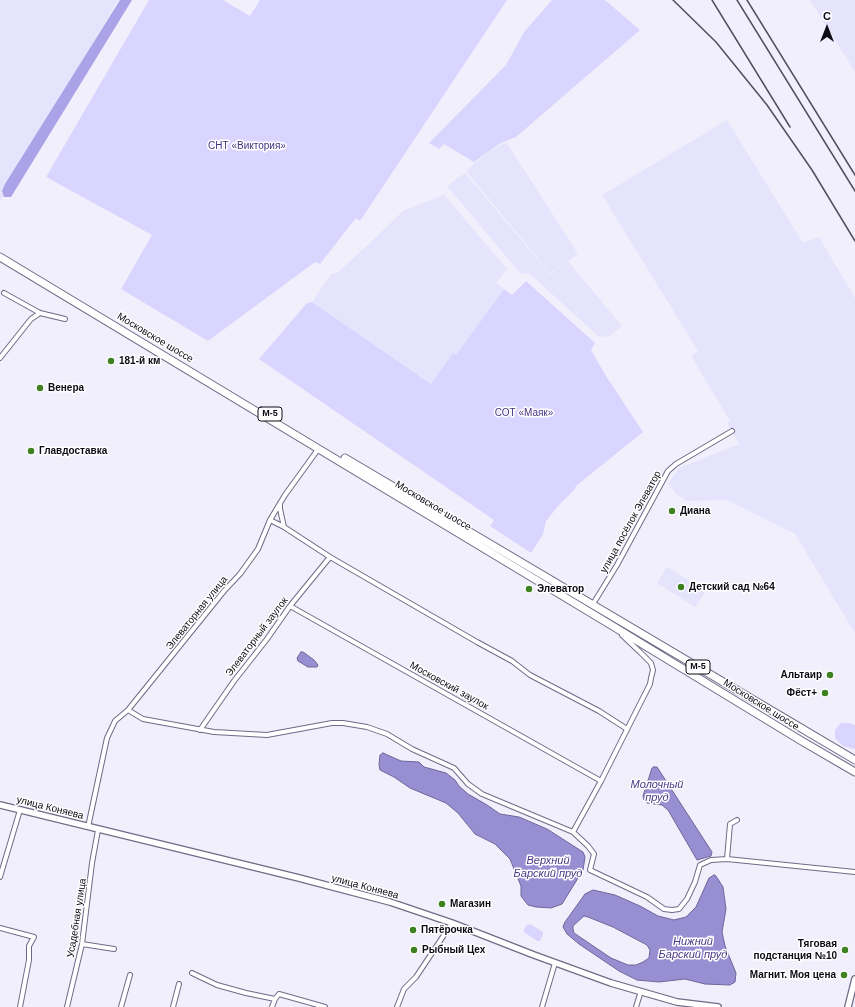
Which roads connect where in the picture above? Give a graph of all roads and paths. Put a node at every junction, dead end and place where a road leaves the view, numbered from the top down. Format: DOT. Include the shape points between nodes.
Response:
graph roads {
  1 [pos="0,252"];
  2 [pos="0,257"];
  3 [pos="4,293"];
  4 [pos="40,313"];
  5 [pos="65,319"];
  6 [pos="0,358"];
  7 [pos="732,431"];
  8 [pos="319,448"];
  9 [pos="280,503"];
  10 [pos="270,520"];
  11 [pos="284,526"];
  12 [pos="330,557"];
  13 [pos="593,604"];
  14 [pos="290,606"];
  15 [pos="611,624"];
  16 [pos="128,710"];
  17 [pos="627,729"];
  18 [pos="200,730"];
  19 [pos="855,760"];
  20 [pos="855,772"];
  21 [pos="601,781"];
  22 [pos="0,805"];
  23 [pos="20,810"];
  24 [pos="737,820"];
  25 [pos="88,827"];
  26 [pos="98,830"];
  27 [pos="573,832"];
  28 [pos="727,859"];
  29 [pos="855,872"];
  30 [pos="0,877"];
  31 [pos="452,923"];
  32 [pos="0,928"];
  33 [pos="82,944"];
  34 [pos="114,949"];
  35 [pos="555,963"];
  36 [pos="192,973"];
  37 [pos="130,975"];
  38 [pos="855,979"];
  39 [pos="179,984"];
  40 [pos="641,991"];
  41 [pos="275,999"];
  42 [pos="20,1007"];
  43 [pos="68,1007"];
  44 [pos="121,1007"];
  45 [pos="173,1007"];
  46 [pos="272,1007"];
  47 [pos="324,1007"];
  48 [pos="397,1007"];
  49 [pos="542,1007"];
  50 [pos="636,1007"];
  51 [pos="718,1007"];
  52 [pos="848,1007"];
  1 -- 13 [label="highway, Московское шоссе / М-5"];
  2 -- 8 [label="highway, Московское шоссе / М-5"];
  3 -- 4 [label="street"];
  4 -- 5 [label="street"];
  4 -- 6 [label="street" via="31,319"];
  7 -- 13 [label="street, улица посёлок Элеватор" via="668,471"];
  8 -- 9 [label="street, Элеваторная улица"];
  8 -- 15 [label="highway, Московское шоссе / М-5"];
  9 -- 10 [label="street, Элеваторная улица"];
  9 -- 11 [label="street"];
  10 -- 11 [label="street"];
  10 -- 16 [label="street, Элеваторная улица" via="258,549 240,574"];
  11 -- 12 [label="street"];
  12 -- 14 [label="street, Элеваторный заулок"];
  12 -- 17 [label="street"];
  13 -- 19 [label="highway, Московское шоссе / М-5"];
  14 -- 18 [label="street, Элеваторный заулок"];
  14 -- 21 [label="street, Московский заулок"];
  15 -- 17 [label="street" via="651,663 650,684"];
  15 -- 20 [label="highway, Московское шоссе / М-5"];
  16 -- 18 [label="street" via="143,719"];
  16 -- 25 [label="street, Элеваторная улица" via="115,721 107,738"];
  17 -- 21 [label="street"];
  18 -- 27 [label="street" via="267,735 332,723 366,727 387,734 412,749 454,768 468,784 482,794"];
  21 -- 27 [label="street"];
  22 -- 23 [label="street, улица Коняева"];
  23 -- 25 [label="street, улица Коняева"];
  23 -- 30 [label="street"];
  24 -- 28 [label="street" via="730,824"];
  25 -- 26 [label="street, улица Коняева"];
  26 -- 31 [label="street, улица Коняева" via="299,878 390,902"];
  26 -- 33 [label="street, Усадебная улица"];
  27 -- 28 [label="street" via="594,854 590,870 664,909 679,909 687,899 700,865 711,860"];
  28 -- 29 [label="street"];
  31 -- 35 [label="street, улица Коняева"];
  31 -- 48 [label="street" via="416,977 404,989"];
  32 -- 42 [label="street" via="34,937 29,946 29,960"];
  33 -- 34 [label="street"];
  33 -- 43 [label="street, Усадебная улица"];
  35 -- 40 [label="street, улица Коняева"];
  35 -- 49 [label="street"];
  36 -- 41 [label="street" via="217,985"];
  37 -- 44 [label="street"];
  38 -- 52 [label="street"];
  39 -- 45 [label="street"];
  40 -- 50 [label="street"];
  40 -- 51 [label="street, улица Коняева" via="677,1002"];
  41 -- 46 [label="street"];
  41 -- 47 [label="street" via="279,994"];
}
